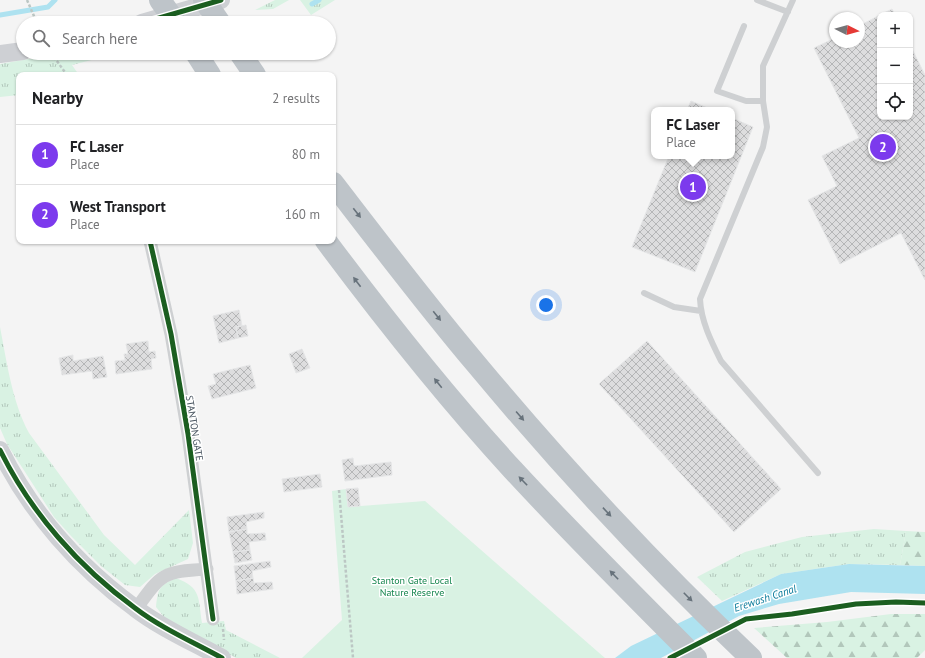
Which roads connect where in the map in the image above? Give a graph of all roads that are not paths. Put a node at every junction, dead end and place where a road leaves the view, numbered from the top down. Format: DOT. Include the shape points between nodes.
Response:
graph roads {
  1 [pos="160,0"];
  2 [pos="204,0"];
  3 [pos="221,0"];
  4 [pos="757,0"];
  5 [pos="793,0"];
  6 [pos="788,12"];
  7 [pos="166,16"];
  8 [pos="171,16"];
  9 [pos="215,16"];
  10 [pos="744,26"];
  11 [pos="16,51"];
  12 [pos="0,54"];
  13 [pos="245,60"];
  14 [pos="253,72"];
  15 [pos="763,101"];
  16 [pos="336,187"];
  17 [pos="151,244"];
  18 [pos="328,244"];
  19 [pos="644,293"];
  20 [pos="701,311"];
  21 [pos="0,450"];
  22 [pos="818,474"];
  23 [pos="207,569"];
  24 [pos="136,609"];
  25 [pos="213,619"];
  26 [pos="223,651"];
  27 [pos="696,658"];
  28 [pos="750,658"];
  1 -- 8 [label="highway"];
  2 -- 9 [label="highway"];
  3 -- 7 [label="street"];
  4 -- 6 [label="lane"];
  5 -- 6 [label="lane"];
  6 -- 15 [label="lane" via="764,66"];
  10 -- 15 [label="lane" via="718,91 746,101"];
  11 -- 12 [label="street"];
  13 -- 14 [label="highway"];
  15 -- 20 [label="lane" via="767,127 763,147 700,299"];
  16 -- 28 [label="highway, one-way" via="476,365 545,444 661,569"];
  17 -- 23 [label="street, STANTON GATE" via="171,334 186,419"];
  27 -- 18 [label="highway, one-way" via="513,470 388,323"];
  19 -- 20 [label="lane" via="674,307"];
  20 -- 22 [label="lane" via="721,361"];
  21 -- 24 [label="street" via="8,467 40,514 70,552"];
  23 -- 24 [label="street" via="176,571 161,577"];
  23 -- 25 [label="street, STANTON GATE"];
  24 -- 26 [label="street"];
}
